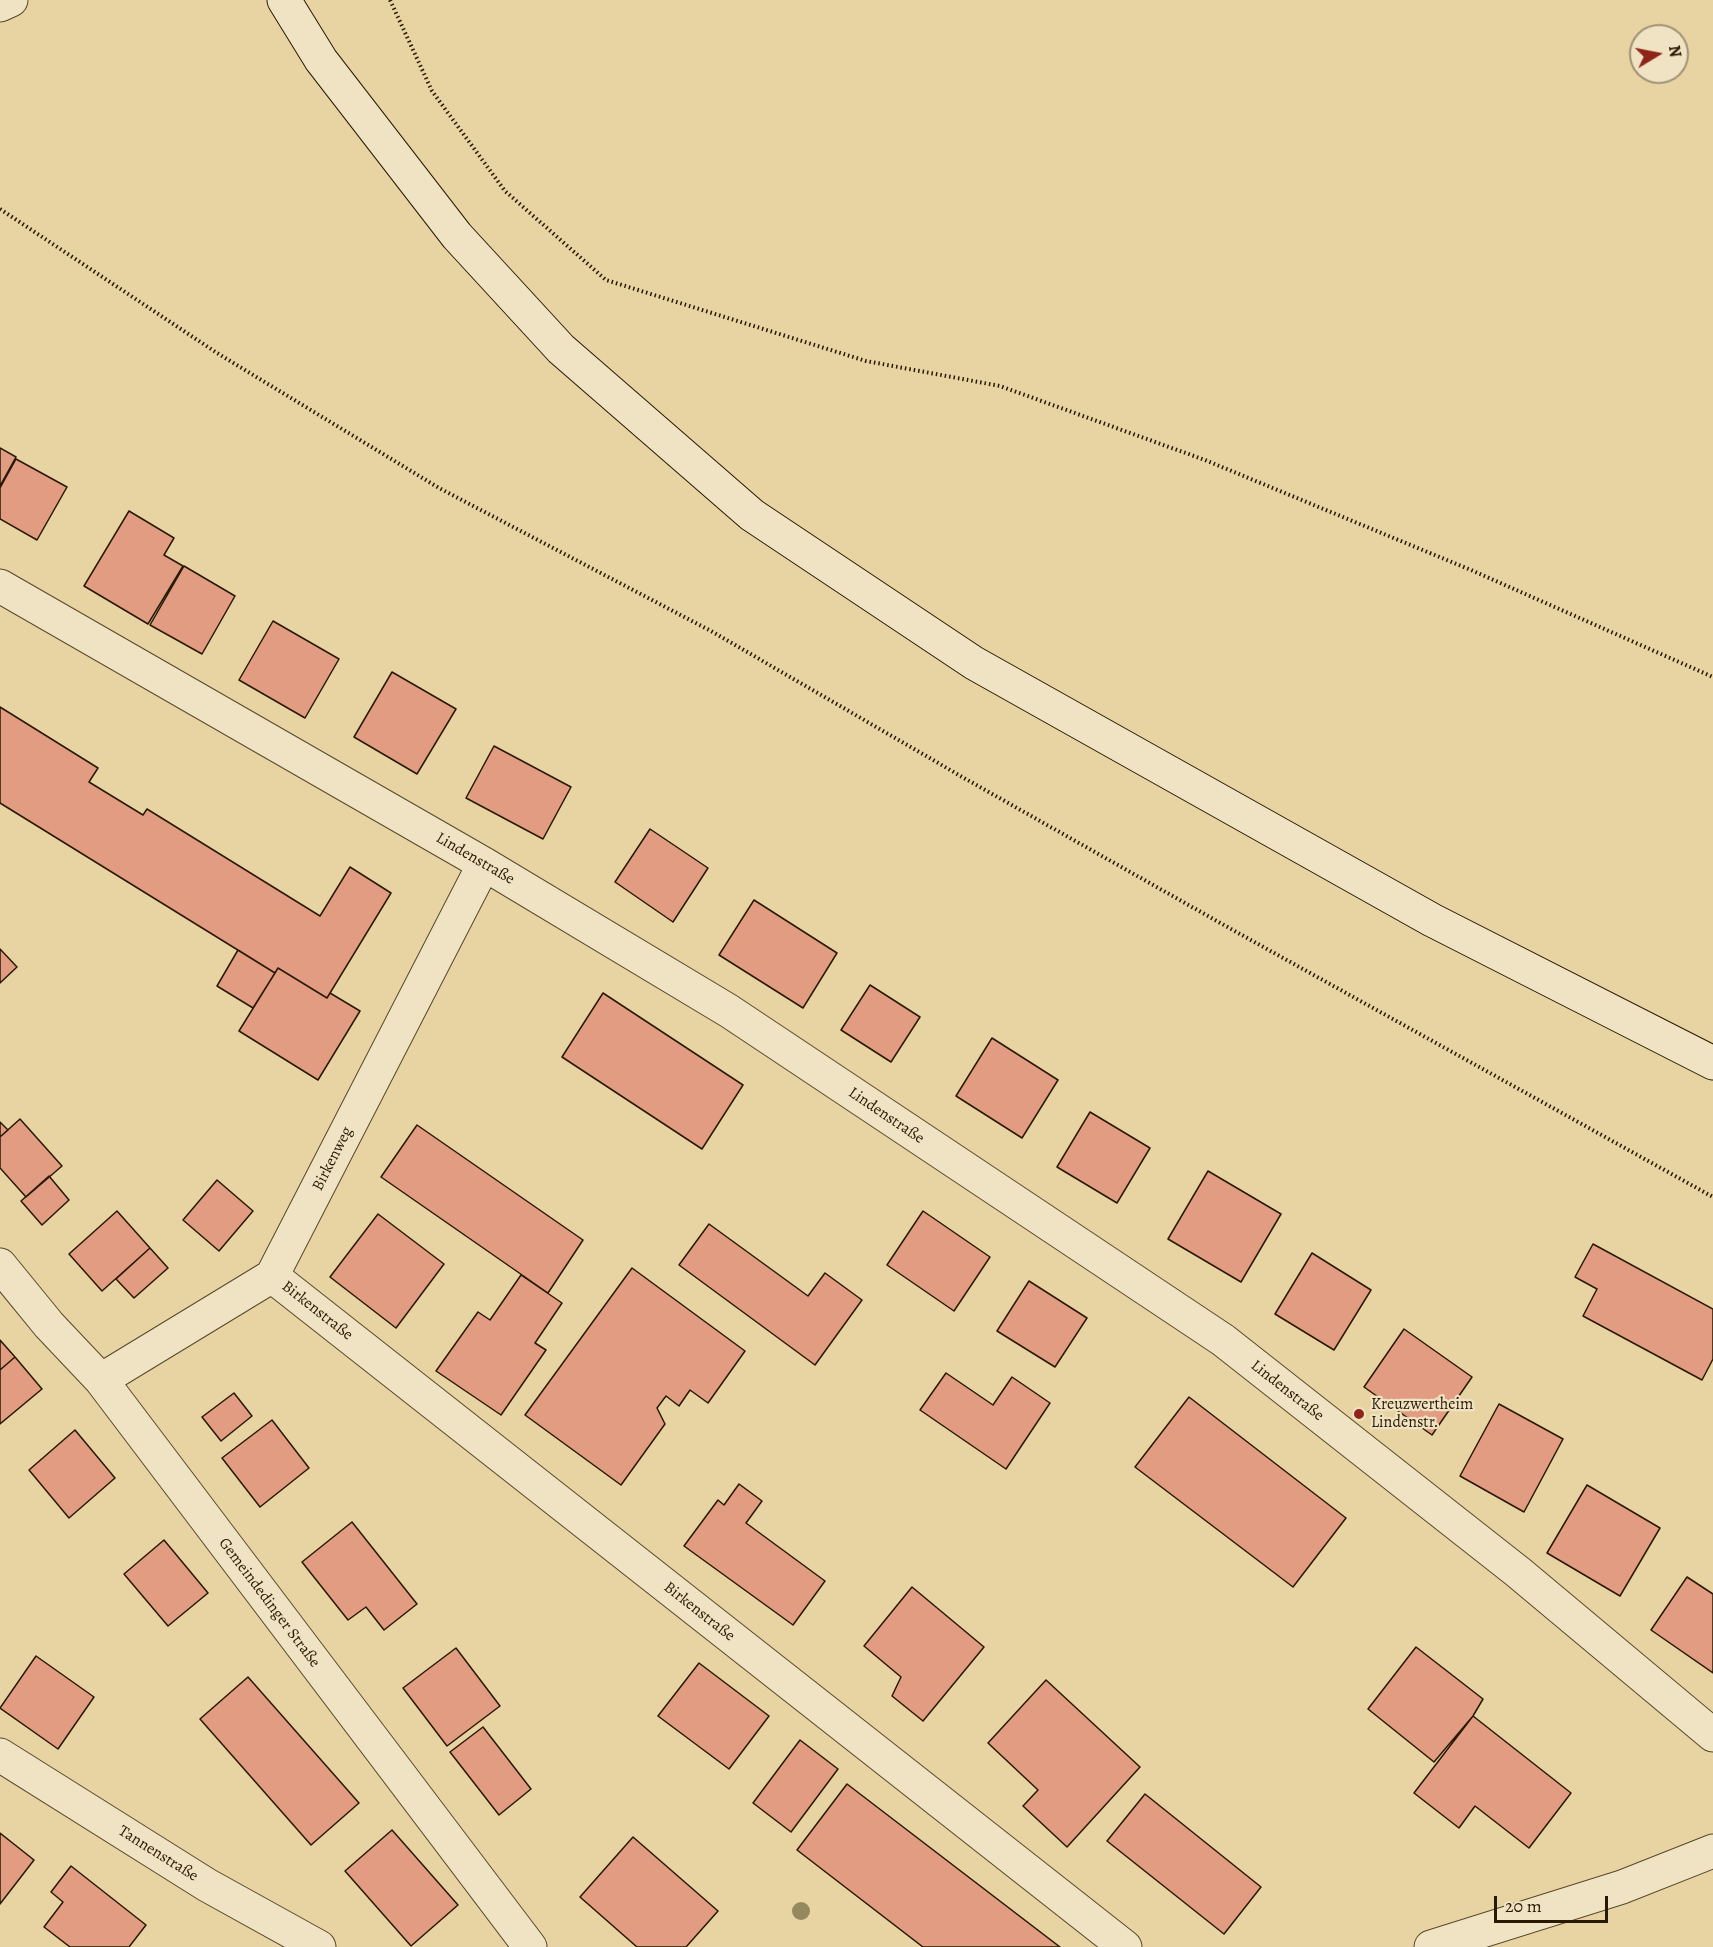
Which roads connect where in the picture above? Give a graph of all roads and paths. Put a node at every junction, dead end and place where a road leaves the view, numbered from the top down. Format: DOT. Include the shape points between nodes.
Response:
graph roads {
  1 [pos="11,0"];
  2 [pos="285,0"];
  3 [pos="390,0"];
  4 [pos="0,5"];
  5 [pos="0,209"];
  6 [pos="0,586"];
  7 [pos="1713,678"];
  8 [pos="484,864"];
  9 [pos="1713,1063"];
  10 [pos="1713,1197"];
  11 [pos="0,1265"];
  12 [pos="272,1276"];
  13 [pos="100,1380"];
  14 [pos="1713,1734"];
  15 [pos="0,1755"];
  16 [pos="1713,1851"];
  17 [pos="319,1947"];
  18 [pos="530,1947"];
  19 [pos="1125,1947"];
  20 [pos="1431,1947"];
  1 -- 4 [label="street"];
  2 -- 9 [label="street" via="321,60 457,236 561,349 752,515 974,663 1432,920"];
  3 -- 7 [label="path" via="432,91 505,191 606,280 866,361 1000,386 1226,469 1471,570"];
  5 -- 10 [label="path" via="217,353 439,488 711,631 1241,935"];
  6 -- 8 [label="street, Lindenstraße"];
  8 -- 12 [label="street, Birkenweg"];
  8 -- 14 [label="street, Lindenstraße" via="729,1011 1223,1340 1518,1572"];
  11 -- 13 [label="street, Gemeindedinger Straße"];
  12 -- 13 [label="street"];
  12 -- 19 [label="street, Birkenstraße"];
  13 -- 18 [label="street, Gemeindedinger Straße"];
  15 -- 17 [label="street, Tannenstraße" via="207,1885"];
  16 -- 20 [label="street" via="1622,1887"];
}
